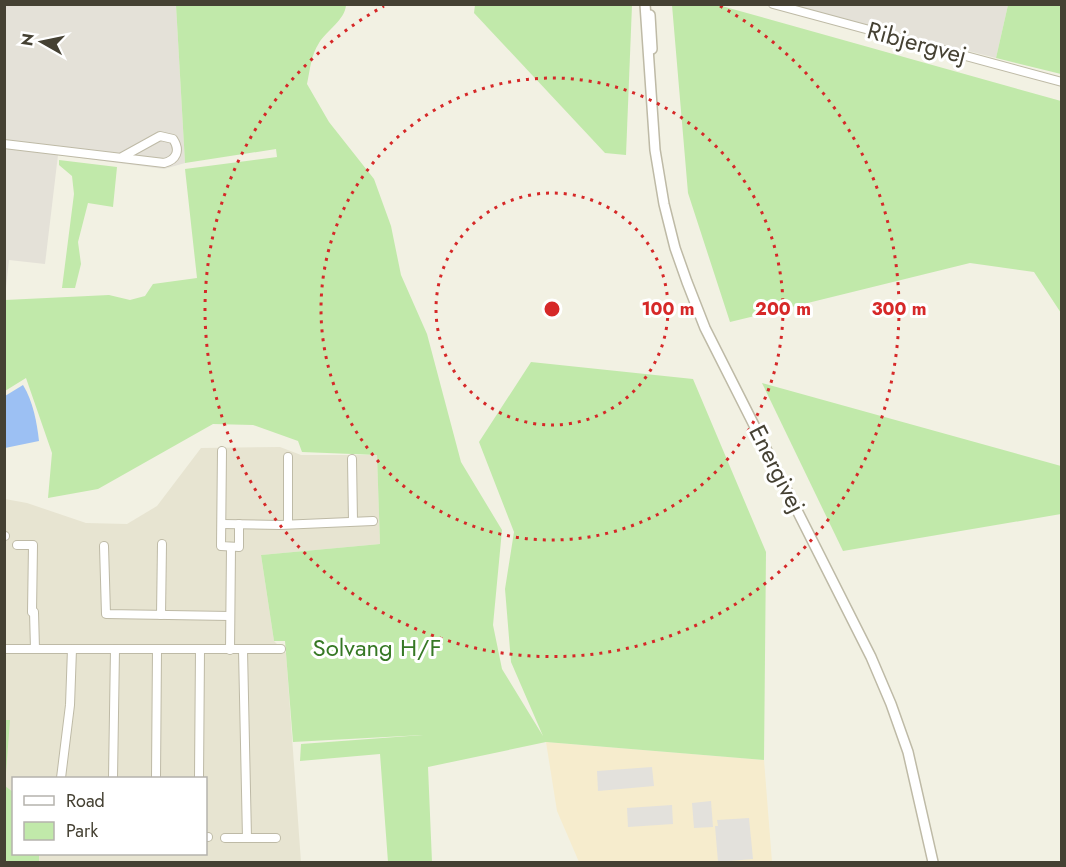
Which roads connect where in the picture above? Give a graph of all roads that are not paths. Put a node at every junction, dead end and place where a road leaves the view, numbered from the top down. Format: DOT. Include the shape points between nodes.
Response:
graph roads {
  1 [pos="647,4"];
  2 [pos="772,4"];
  3 [pos="1062,82"];
  4 [pos="4,144"];
  5 [pos="122,157"];
  6 [pos="222,451"];
  7 [pos="288,457"];
  8 [pos="352,459"];
  9 [pos="353,521"];
  10 [pos="374,521"];
  11 [pos="288,523"];
  12 [pos="222,524"];
  13 [pos="239,524"];
  14 [pos="162,544"];
  15 [pos="17,545"];
  16 [pos="104,546"];
  17 [pos="231,547"];
  18 [pos="161,615"];
  19 [pos="230,616"];
  20 [pos="4,648"];
  21 [pos="35,649"];
  22 [pos="72,649"];
  23 [pos="281,649"];
  24 [pos="115,650"];
  25 [pos="157,650"];
  26 [pos="200,650"];
  27 [pos="230,650"];
  28 [pos="243,651"];
  29 [pos="61,777"];
  30 [pos="113,777"];
  31 [pos="156,777"];
  32 [pos="199,777"];
  33 [pos="225,837"];
  34 [pos="247,838"];
  35 [pos="276,838"];
  36 [pos="933,862"];
  1 -- 36 [label="street, Energivej" via="645,32 657,161 675,248 705,328 891,704 908,752"];
  2 -- 3 [label="street, Ribjergvej"];
  4 -- 5 [label="street"];
  5 -- 5 [label="street" via="160,136 173,139 177,145 172,161 164,163"];
  6 -- 12 [label="street"];
  7 -- 11 [label="street"];
  8 -- 9 [label="street"];
  9 -- 10 [label="street"];
  9 -- 11 [label="street"];
  11 -- 13 [label="street"];
  12 -- 13 [label="street"];
  12 -- 17 [label="street" via="221,546"];
  13 -- 17 [label="street" via="239,547"];
  14 -- 18 [label="street"];
  15 -- 21 [label="street" via="33,545"];
  16 -- 18 [label="street" via="106,614"];
  17 -- 19 [label="street"];
  18 -- 19 [label="street"];
  19 -- 27 [label="street"];
  20 -- 21 [label="street"];
  21 -- 22 [label="street"];
  22 -- 24 [label="street"];
  22 -- 29 [label="street"];
  23 -- 28 [label="street"];
  24 -- 25 [label="street"];
  24 -- 30 [label="street"];
  25 -- 26 [label="street"];
  25 -- 31 [label="street"];
  26 -- 27 [label="street"];
  26 -- 32 [label="street"];
  27 -- 28 [label="street"];
  28 -- 34 [label="street"];
  33 -- 34 [label="street"];
  34 -- 35 [label="street"];
}
